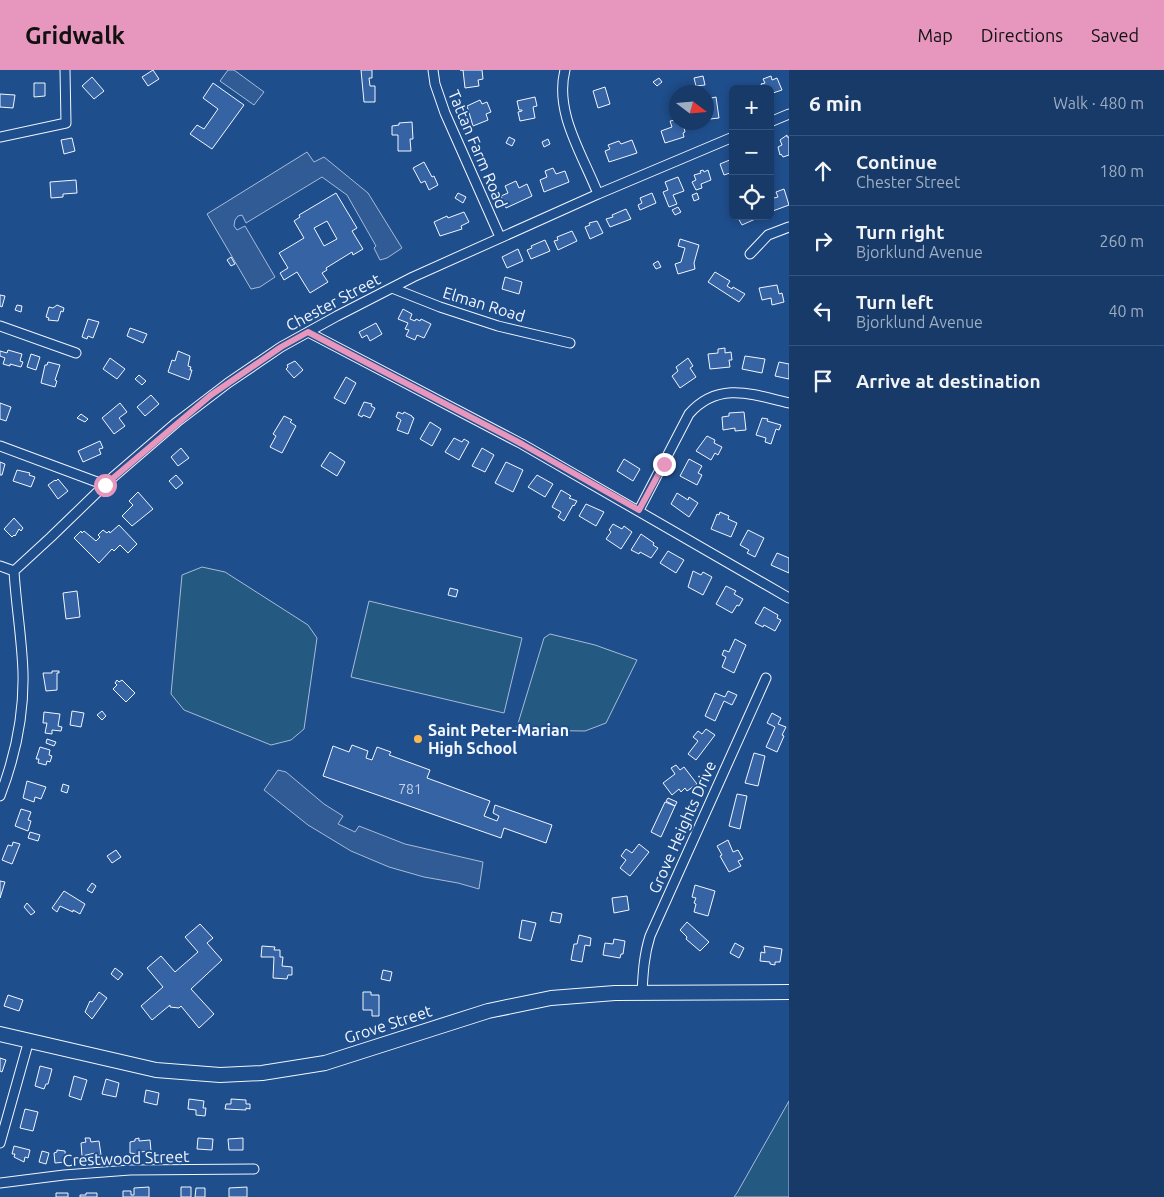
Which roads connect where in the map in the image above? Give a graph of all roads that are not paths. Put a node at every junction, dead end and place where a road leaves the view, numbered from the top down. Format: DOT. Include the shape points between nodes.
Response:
graph roads {
  1 [pos="65,70"];
  2 [pos="433,70"];
  3 [pos="565,70"];
  4 [pos="789,114"];
  5 [pos="774,120"];
  6 [pos="0,137"];
  7 [pos="729,139"];
  8 [pos="598,194"];
  9 [pos="789,227"];
  10 [pos="500,237"];
  11 [pos="750,254"];
  12 [pos="392,288"];
  13 [pos="0,326"];
  14 [pos="308,332"];
  15 [pos="570,343"];
  16 [pos="76,354"];
  17 [pos="789,403"];
  18 [pos="0,446"];
  19 [pos="105,485"];
  20 [pos="639,510"];
  21 [pos="0,566"];
  22 [pos="14,571"];
  23 [pos="789,598"];
  24 [pos="766,678"];
  25 [pos="1,790"];
  26 [pos="789,992"];
  27 [pos="642,993"];
  28 [pos="0,1034"];
  29 [pos="29,1040"];
  30 [pos="0,1142"];
  31 [pos="254,1169"];
  32 [pos="0,1183"];
  1 -- 6 [label="street" via="66,122"];
  2 -- 10 [label="street, Tattan Farm Road" via="445,113"];
  3 -- 8 [label="street" via="563,89 568,122"];
  4 -- 5 [label="street"];
  7 -- 8 [label="street, Chester Street"];
  8 -- 10 [label="street, Chester Street"];
  9 -- 11 [label="street" via="768,235"];
  10 -- 12 [label="street, Chester Street"];
  12 -- 14 [label="street, Chester Street"];
  12 -- 15 [label="street, Elman Road" via="498,326"];
  13 -- 16 [label="street"];
  14 -- 19 [label="street, Chester Street" via="211,395"];
  14 -- 20 [label="street" via="522,444"];
  17 -- 20 [label="street" via="747,392 716,395 700,402 689,414"];
  18 -- 19 [label="street"];
  19 -- 22 [label="street, Chester Street"];
  20 -- 23 [label="street"];
  21 -- 22 [label="street"];
  22 -- 25 [label="street" via="22,694 18,736"];
  24 -- 27 [label="street, Grove Heights Drive" via="650,936 645,952"];
  26 -- 27 [label="main road, Grove Street"];
  27 -- 29 [label="main road, Grove Street" via="530,1001 488,1011 325,1063 262,1073 220,1075 156,1070"];
  28 -- 29 [label="main road, Grove Street"];
  29 -- 30 [label="street"];
  31 -- 32 [label="street, Crestwood Street" via="130,1170"];
}
